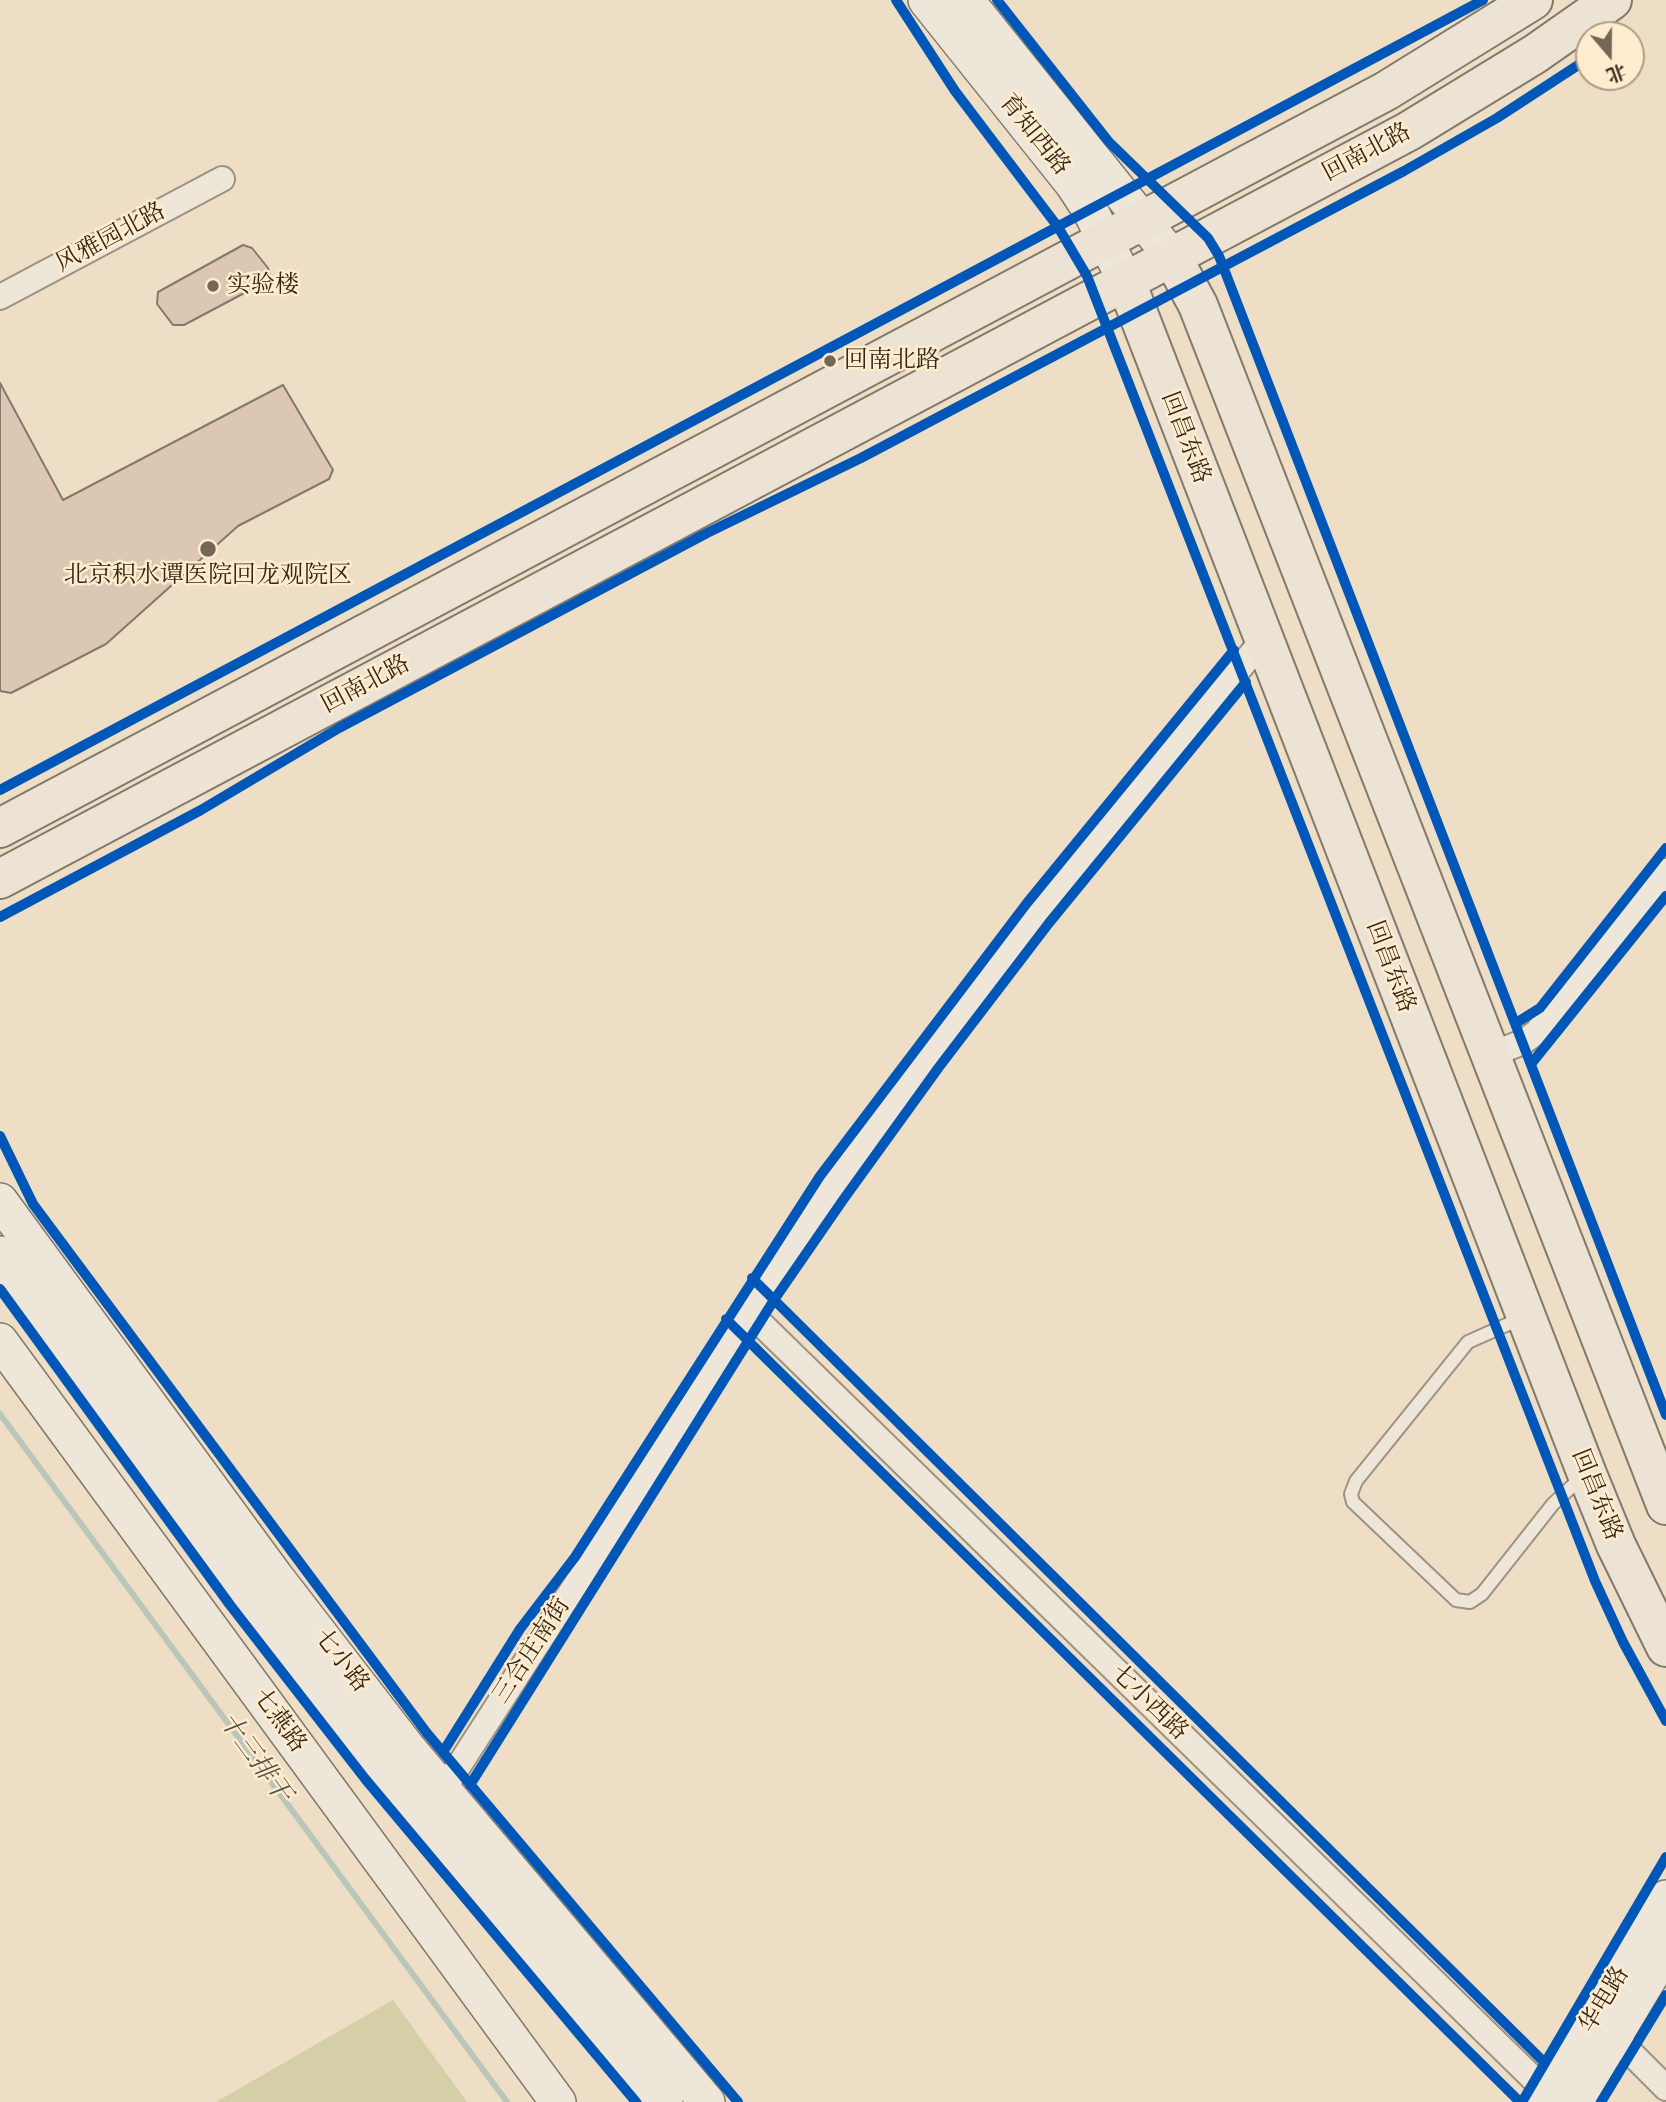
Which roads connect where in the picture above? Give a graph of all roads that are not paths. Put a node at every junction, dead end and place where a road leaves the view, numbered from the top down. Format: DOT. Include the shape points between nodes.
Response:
graph roads {
  1 [pos="926,0"];
  2 [pos="966,0"];
  3 [pos="1533,0"];
  4 [pos="1612,0"];
  5 [pos="222,179"];
  6 [pos="1142,220"];
  7 [pos="1106,239"];
  8 [pos="1172,257"];
  9 [pos="1126,282"];
  10 [pos="0,297"];
  11 [pos="1263,639"];
  12 [pos="0,828"];
  13 [pos="1666,871"];
  14 [pos="0,879"];
  15 [pos="1490,1055"];
  16 [pos="0,1201"];
  17 [pos="0,1254"];
  18 [pos="750,1312"];
  19 [pos="1525,1316"];
  20 [pos="0,1341"];
  21 [pos="1587,1474"];
  22 [pos="1666,1505"];
  23 [pos="1666,1647"];
  24 [pos="434,1805"];
  25 [pos="1666,1898"];
  26 [pos="1666,1950"];
  27 [pos="1614,2036"];
  28 [pos="1666,2088"];
  29 [pos="1556,2099"];
  30 [pos="558,2102"];
  31 [pos="666,2102"];
  32 [pos="707,2102"];
  1 -- 7 [label="street, 育知西路" via="1073,184"];
  2 -- 6 [label="street, 育知西路"];
  3 -- 6 [label="main road, 回南北路" via="1386,91"];
  4 -- 8 [label="main road, 回南北路" via="1535,54 1409,131"];
  5 -- 10 [label="street, 风雅园北路"];
  6 -- 7 [label="main road, 回南北路"];
  6 -- 8 [label="street, 育知西路"];
  7 -- 9 [label="street, 育知西路"];
  7 -- 12 [label="main road, 回南北路"];
  8 -- 9 [label="main road, 回南北路"];
  8 -- 15 [label="main road" via="1198,304"];
  9 -- 11 [label="main road, 回昌东路"];
  9 -- 14 [label="main road, 回南北路"];
  11 -- 18 [label="street, 三合庄南街" via="951,1026 831,1189"];
  11 -- 19 [label="main road, 回昌东路"];
  13 -- 15 [label="street" via="1537,1032"];
  15 -- 22 [label="main road"];
  16 -- 24 [label="street, 七小路" via="275,1576"];
  17 -- 24 [label="street, 七小路" via="249,1593"];
  18 -- 24 [label="street, 三合庄南街"];
  18 -- 29 [label="street, 七小西路"];
  19 -- 21 [label="main road, 回昌东路"];
  19 -- 21 [label="lane" via="1468,1342 1356,1481 1353,1502 1456,1600 1469,1602 1482,1594 1553,1504"];
  20 -- 30 [label="street, 七燕路"];
  21 -- 23 [label="main road, 回昌东路"];
  24 -- 31 [label="street, 七小路"];
  24 -- 32 [label="street, 七小路"];
  25 -- 29 [label="street, 华电路"];
  26 -- 27 [label="street, 华电路"];
  27 -- 28 [label="street"];
  27 -- 29 [label="street, 华电路"];
}
